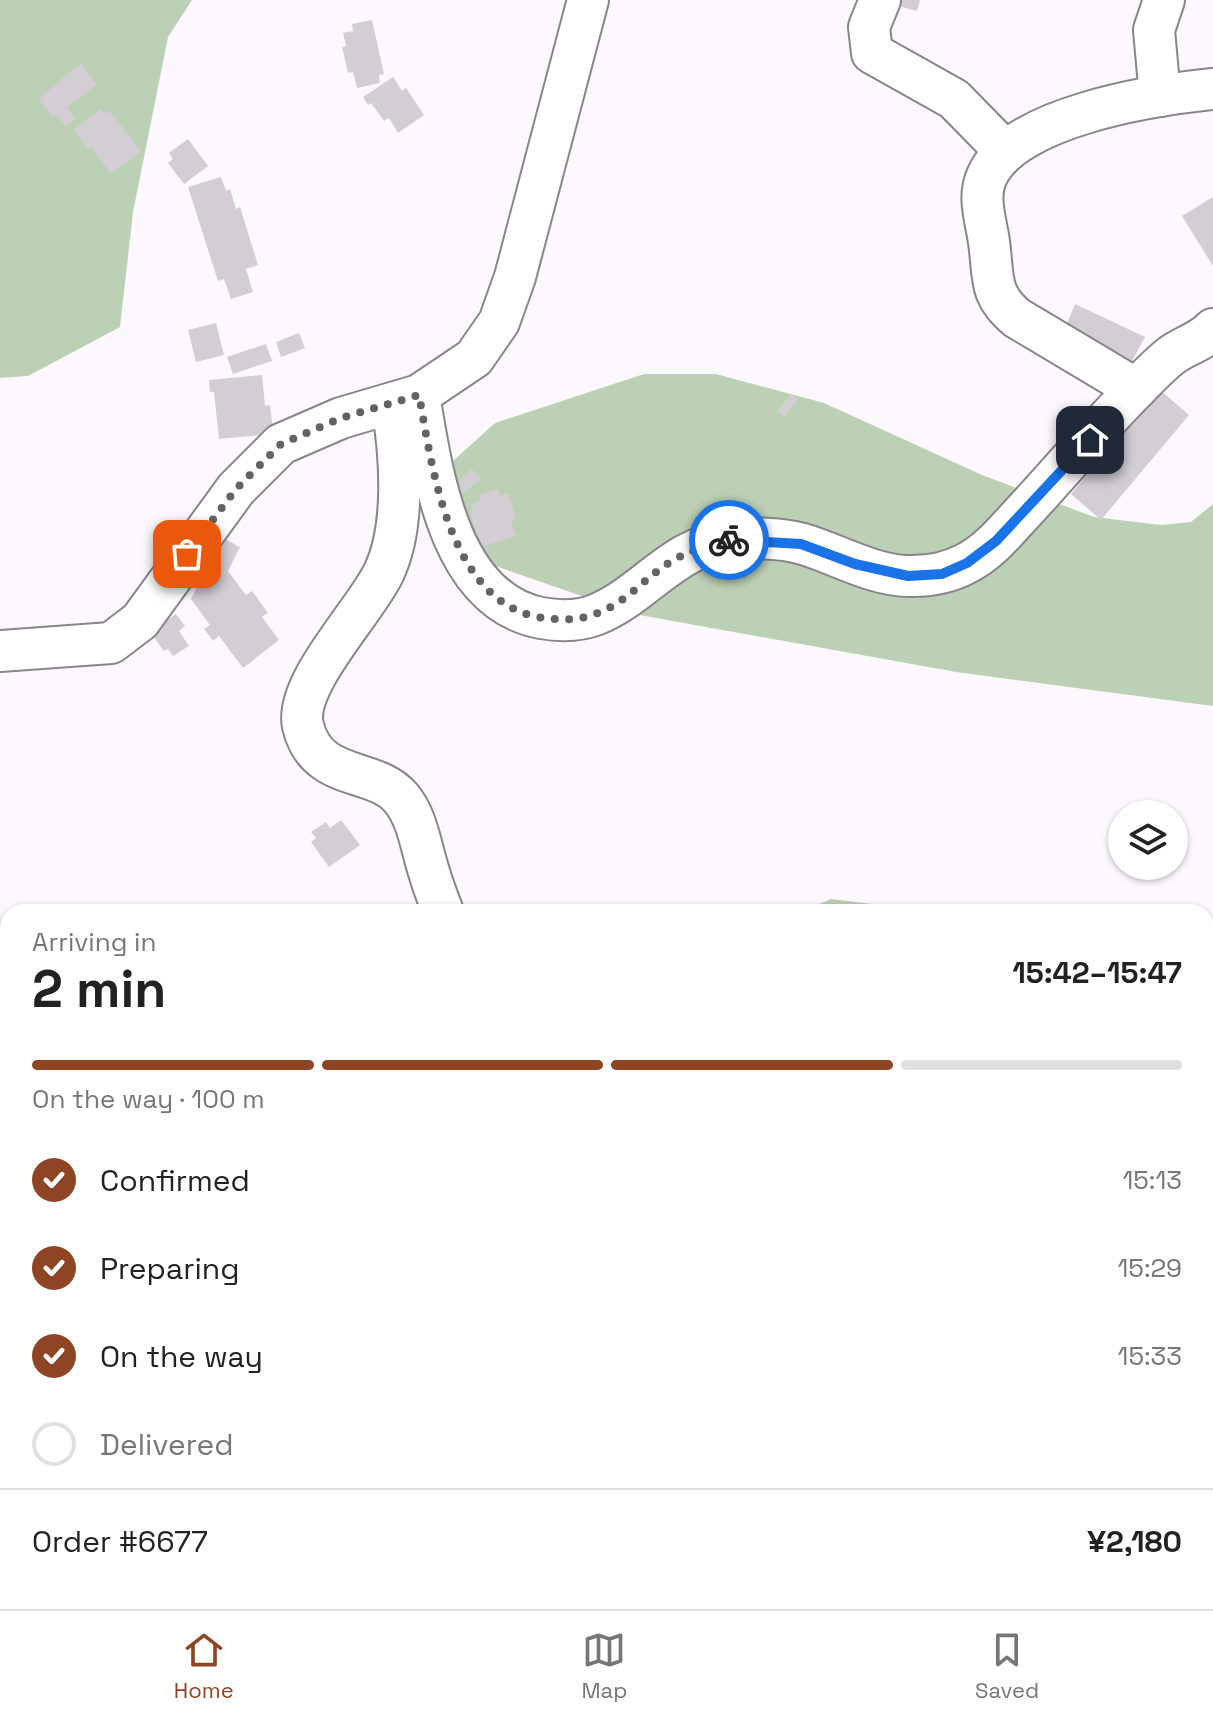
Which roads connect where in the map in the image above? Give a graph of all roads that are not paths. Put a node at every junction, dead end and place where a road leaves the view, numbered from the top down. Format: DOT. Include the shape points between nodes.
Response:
graph roads {
  1 [pos="588,0"];
  2 [pos="880,0"];
  3 [pos="1164,0"];
  4 [pos="1213,89"];
  5 [pos="1160,96"];
  6 [pos="1005,151"];
  7 [pos="1213,329"];
  8 [pos="1136,389"];
  9 [pos="405,399"];
  10 [pos="0,651"];
  11 [pos="440,904"];
  1 -- 9 [label="street" via="499,322 474,358"];
  2 -- 6 [label="street" via="869,27 872,53 954,99"];
  3 -- 5 [label="street" via="1154,30"];
  4 -- 5 [label="street"];
  5 -- 6 [label="street" via="1056,123"];
  6 -- 8 [label="street" via="987,176 982,199 1000,305"];
  7 -- 8 [label="street" via="1173,354"];
  8 -- 9 [label="street" via="996,541 942,574 908,576 801,544 729,540 671,561 631,595 594,615 555,620 523,614 476,578 448,524"];
  9 -- 10 [label="street" via="281,444 236,489 140,621 111,643"];
  9 -- 11 [label="street" via="394,536 384,572 308,689 302,724 315,752 348,774 383,784 401,797"];
}
